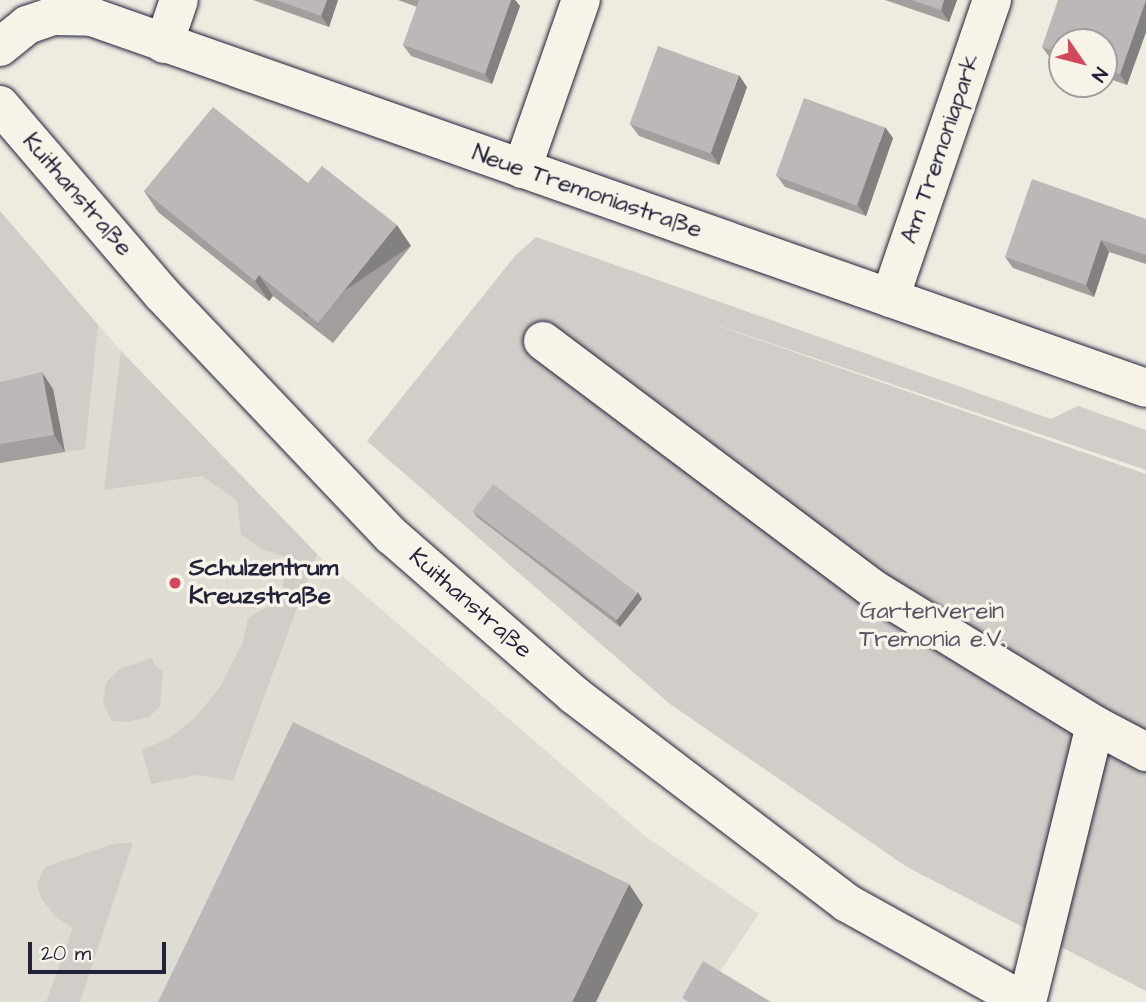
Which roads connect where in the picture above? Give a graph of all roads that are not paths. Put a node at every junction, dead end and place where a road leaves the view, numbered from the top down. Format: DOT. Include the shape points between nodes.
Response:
graph roads {
  1 [pos="179,0"];
  2 [pos="581,0"];
  3 [pos="992,0"];
  4 [pos="17,24"];
  5 [pos="164,44"];
  6 [pos="0,105"];
  7 [pos="522,169"];
  8 [pos="890,298"];
  9 [pos="543,341"];
  10 [pos="1146,388"];
  11 [pos="1095,725"];
  12 [pos="1146,752"];
  13 [pos="1026,1002"];
  1 -- 5 [label="street"];
  2 -- 7 [label="street"];
  3 -- 8 [label="street, Am Tremoniapark"];
  4 -- 5 [label="street, Neue Tremoniastraße" via="52,16 92,17"];
  5 -- 7 [label="street, Neue Tremoniastraße"];
  6 -- 13 [label="street, Kuithanstraße" via="162,294 392,536 574,695 847,903"];
  7 -- 8 [label="street, Neue Tremoniastraße"];
  8 -- 10 [label="street, Neue Tremoniastraße"];
  9 -- 11 [label="street" via="873,589"];
  11 -- 12 [label="street"];
  11 -- 13 [label="street"];
}
